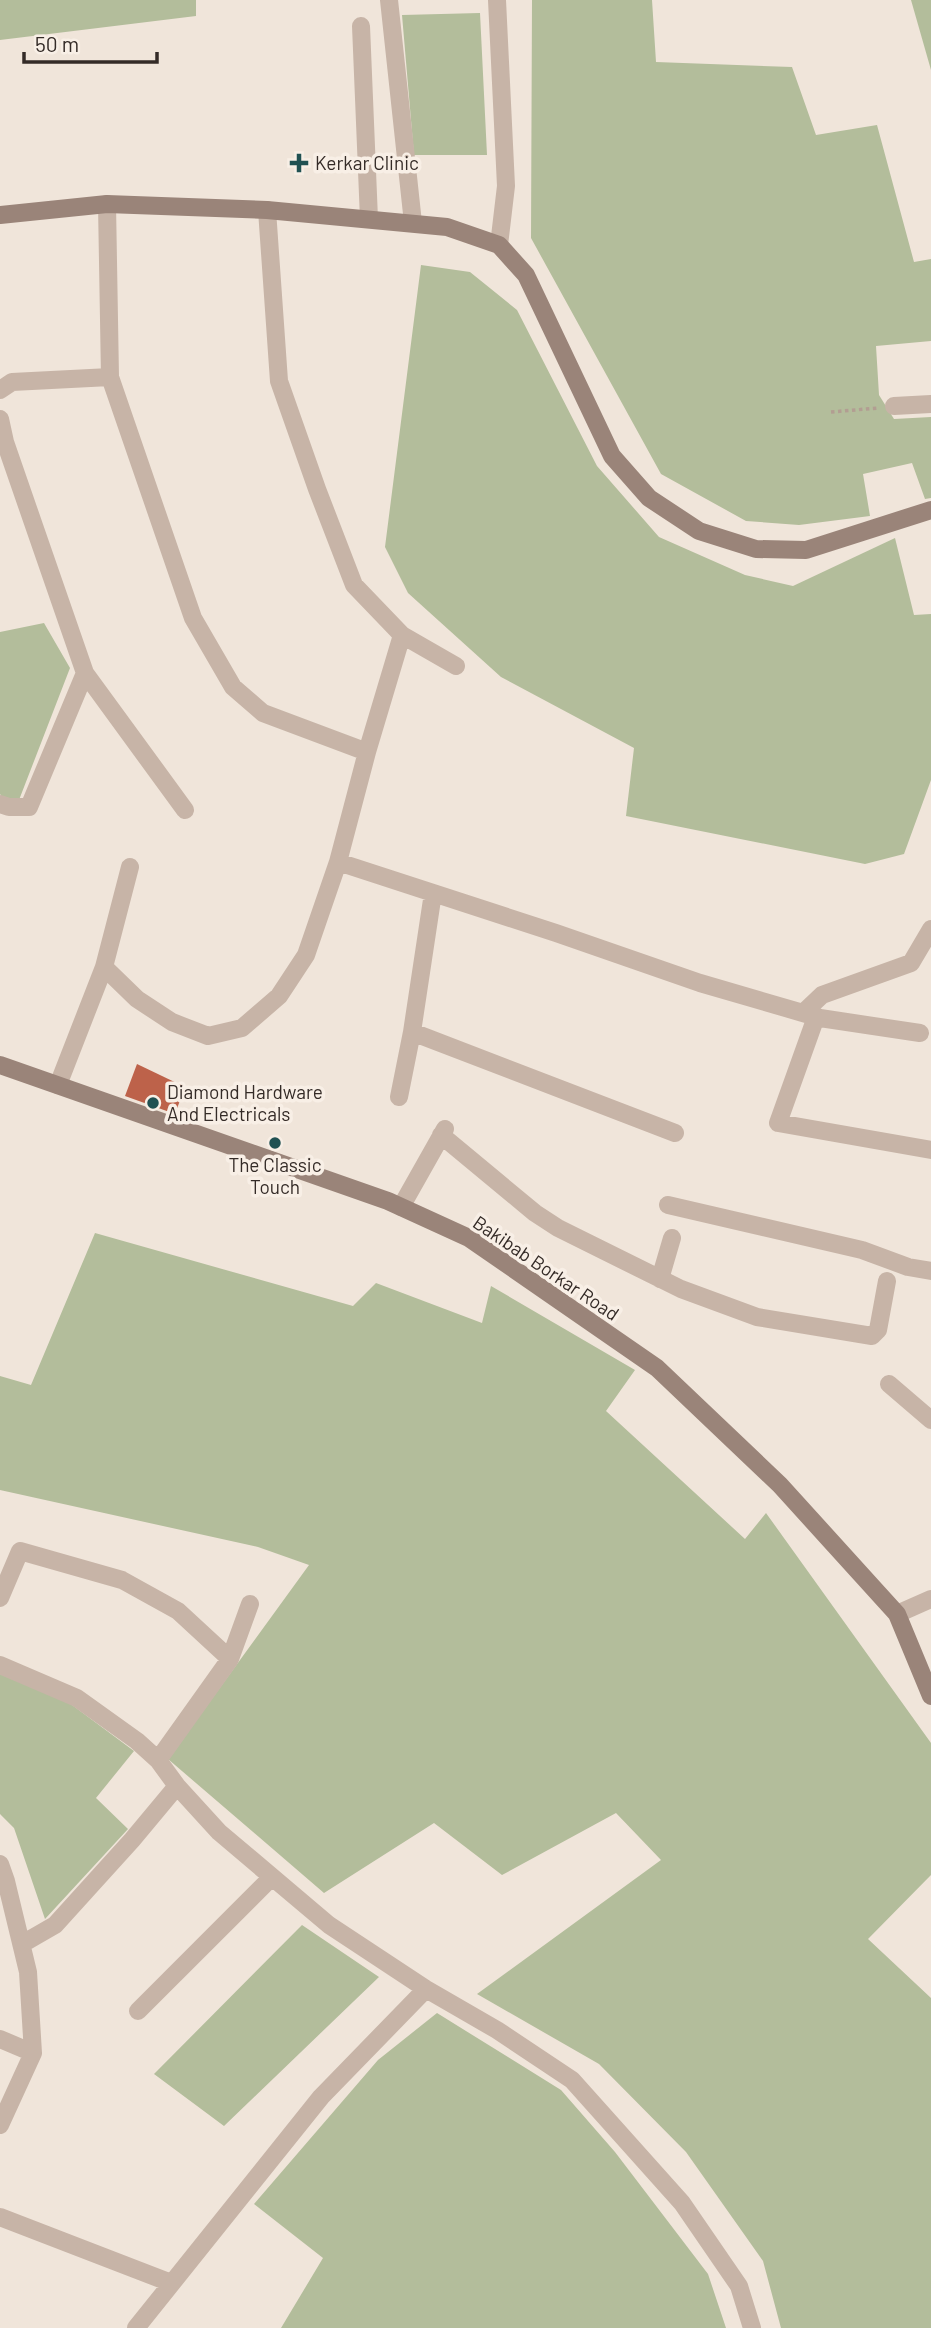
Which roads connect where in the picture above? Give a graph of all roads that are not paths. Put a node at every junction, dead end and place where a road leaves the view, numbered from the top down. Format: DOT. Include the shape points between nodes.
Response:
graph roads {
  1 [pos="389,0"];
  2 [pos="497,0"];
  3 [pos="361,26"];
  4 [pos="107,204"];
  5 [pos="267,210"];
  6 [pos="0,215"];
  7 [pos="369,219"];
  8 [pos="413,223"];
  9 [pos="499,245"];
  10 [pos="110,377"];
  11 [pos="0,390"];
  12 [pos="931,404"];
  13 [pos="894,406"];
  14 [pos="0,419"];
  15 [pos="931,510"];
  16 [pos="402,635"];
  17 [pos="456,666"];
  18 [pos="85,673"];
  19 [pos="367,752"];
  20 [pos="0,804"];
  21 [pos="185,810"];
  22 [pos="338,862"];
  23 [pos="130,867"];
  24 [pos="433,893"];
  25 [pos="931,929"];
  26 [pos="104,967"];
  27 [pos="809,1015"];
  28 [pos="412,1032"];
  29 [pos="920,1033"];
  30 [pos="0,1065"];
  31 [pos="58,1085"];
  32 [pos="399,1097"];
  33 [pos="675,1133"];
  34 [pos="931,1150"];
  35 [pos="668,1205"];
  36 [pos="401,1207"];
  37 [pos="672,1238"];
  38 [pos="931,1271"];
  39 [pos="660,1279"];
  40 [pos="887,1282"];
  41 [pos="890,1384"];
  42 [pos="931,1420"];
  43 [pos="0,1598"];
  44 [pos="931,1599"];
  45 [pos="250,1604"];
  46 [pos="897,1614"];
  47 [pos="230,1659"];
  48 [pos="0,1665"];
  49 [pos="931,1696"];
  50 [pos="158,1760"];
  51 [pos="177,1786"];
  52 [pos="0,1864"];
  53 [pos="272,1877"];
  54 [pos="22,1944"];
  55 [pos="426,1989"];
  56 [pos="138,2011"];
  57 [pos="0,2039"];
  58 [pos="33,2053"];
  59 [pos="0,2125"];
  60 [pos="0,2217"];
  61 [pos="171,2283"];
  62 [pos="136,2328"];
  63 [pos="752,2328"];
  1 -- 8 [label="street"];
  2 -- 9 [label="street" via="506,186"];
  3 -- 7 [label="street"];
  4 -- 5 [label="street"];
  4 -- 6 [label="street"];
  4 -- 10 [label="street"];
  5 -- 7 [label="street"];
  5 -- 16 [label="street" via="279,381 354,585"];
  7 -- 8 [label="street"];
  8 -- 9 [label="street" via="447,227"];
  9 -- 15 [label="street" via="526,275 612,456 649,498 699,531 756,549 806,550"];
  10 -- 11 [label="street" via="12,382"];
  10 -- 19 [label="street" via="192,618 233,687 263,713"];
  12 -- 13 [label="street"];
  14 -- 18 [label="street"];
  16 -- 17 [label="street"];
  16 -- 19 [label="street"];
  18 -- 20 [label="street" via="29,807"];
  18 -- 21 [label="street"];
  19 -- 22 [label="street"];
  22 -- 24 [label="street"];
  22 -- 26 [label="street" via="306,955 279,996 242,1028 208,1036 172,1022 137,999"];
  23 -- 26 [label="street"];
  24 -- 27 [label="street" via="701,984"];
  24 -- 28 [label="street"];
  25 -- 27 [label="street" via="911,963 821,995"];
  26 -- 31 [label="street"];
  27 -- 29 [label="street"];
  27 -- 34 [label="street" via="778,1122"];
  28 -- 32 [label="street"];
  28 -- 33 [label="street"];
  30 -- 31 [label="street, Bakibab Borkar Road"];
  31 -- 36 [label="street, Bakibab Borkar Road"];
  35 -- 38 [label="street" via="862,1250"];
  36 -- 39 [label="street" via="443,1132 535,1213"];
  36 -- 46 [label="street, Bakibab Borkar Road" via="469,1238 657,1368 780,1485"];
  37 -- 39 [label="street"];
  39 -- 40 [label="street" via="758,1317 872,1336 878,1330"];
  41 -- 42 [label="street"];
  43 -- 47 [label="street" via="20,1551 122,1580 178,1611"];
  44 -- 46 [label="street"];
  45 -- 47 [label="street"];
  46 -- 49 [label="street, Bakibab Borkar Road"];
  47 -- 50 [label="street"];
  48 -- 50 [label="street" via="77,1698"];
  50 -- 51 [label="street"];
  51 -- 53 [label="street" via="219,1832"];
  51 -- 54 [label="street" via="55,1925"];
  52 -- 54 [label="street"];
  53 -- 55 [label="street" via="329,1925"];
  53 -- 56 [label="street"];
  54 -- 58 [label="street"];
  55 -- 61 [label="street" via="321,2096"];
  55 -- 63 [label="street" via="572,2080 682,2203 739,2286"];
  57 -- 58 [label="street"];
  58 -- 59 [label="street"];
  60 -- 61 [label="street"];
  61 -- 62 [label="street"];
}
